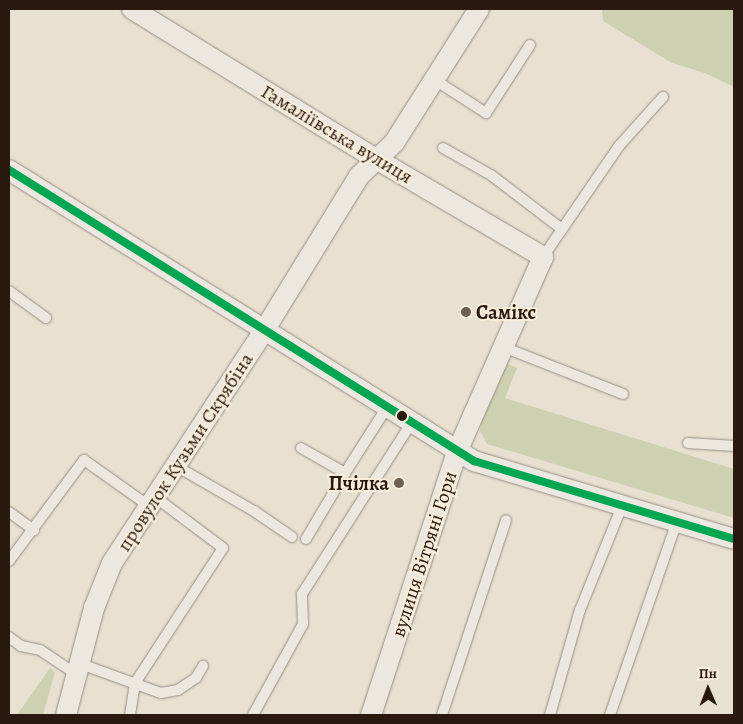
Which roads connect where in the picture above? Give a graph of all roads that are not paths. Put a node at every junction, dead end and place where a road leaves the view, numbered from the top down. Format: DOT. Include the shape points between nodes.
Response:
graph roads {
  1 [pos="132,9"];
  2 [pos="478,9"];
  3 [pos="530,45"];
  4 [pos="435,80"];
  5 [pos="663,97"];
  6 [pos="443,148"];
  7 [pos="376,159"];
  8 [pos="9,170"];
  9 [pos="562,229"];
  10 [pos="543,257"];
  11 [pos="9,291"];
  12 [pos="46,318"];
  13 [pos="264,329"];
  14 [pos="503,347"];
  15 [pos="623,394"];
  16 [pos="386,406"];
  17 [pos="412,422"];
  18 [pos="688,444"];
  19 [pos="734,446"];
  20 [pos="301,448"];
  21 [pos="457,452"];
  22 [pos="176,466"];
  23 [pos="344,473"];
  24 [pos="152,502"];
  25 [pos="622,506"];
  26 [pos="9,512"];
  27 [pos="506,520"];
  28 [pos="677,522"];
  29 [pos="34,530"];
  30 [pos="292,537"];
  31 [pos="306,539"];
  32 [pos="734,539"];
  33 [pos="9,561"];
  34 [pos="9,637"];
  35 [pos="203,666"];
  36 [pos="77,668"];
  37 [pos="135,682"];
  38 [pos="66,715"];
  39 [pos="130,715"];
  40 [pos="252,715"];
  41 [pos="371,715"];
  42 [pos="442,715"];
  43 [pos="550,715"];
  44 [pos="610,715"];
  1 -- 7 [label="street, Гамаліївська вулиця"];
  2 -- 4 [label="street, провулок Кузьми Скрябіна"];
  3 -- 4 [label="lane" via="486,113"];
  4 -- 7 [label="street, провулок Кузьми Скрябіна" via="394,143"];
  5 -- 9 [label="lane" via="619,146"];
  6 -- 9 [label="lane" via="491,175"];
  7 -- 10 [label="street, Гамаліївська вулиця"];
  7 -- 13 [label="street, провулок Кузьми Скрябіна" via="359,176"];
  8 -- 13 [label="street"];
  9 -- 10 [label="lane"];
  10 -- 14 [label="street, вулиця Вітряні Гори"];
  11 -- 12 [label="lane"];
  13 -- 16 [label="street"];
  13 -- 22 [label="street, провулок Кузьми Скрябіна"];
  14 -- 15 [label="lane"];
  14 -- 21 [label="street, вулиця Вітряні Гори"];
  16 -- 17 [label="street"];
  16 -- 23 [label="lane"];
  17 -- 21 [label="street"];
  17 -- 40 [label="lane" via="302,594 303,624"];
  18 -- 19 [label="lane"];
  20 -- 23 [label="lane"];
  21 -- 25 [label="street" via="474,461"];
  21 -- 41 [label="street, вулиця Вітряні Гори"];
  22 -- 24 [label="street, провулок Кузьми Скрябіна"];
  22 -- 30 [label="lane"];
  23 -- 31 [label="lane"];
  24 -- 29 [label="lane" via="84,460"];
  24 -- 36 [label="street, провулок Кузьми Скрябіна" via="101,586"];
  24 -- 37 [label="lane" via="223,548"];
  25 -- 28 [label="street"];
  25 -- 43 [label="lane" via="580,610"];
  26 -- 29 [label="lane"];
  27 -- 42 [label="lane"];
  28 -- 32 [label="street"];
  28 -- 44 [label="lane"];
  29 -- 33 [label="lane"];
  34 -- 36 [label="lane" via="21,646 40,650"];
  35 -- 37 [label="lane" via="196,678 178,690 161,693"];
  36 -- 37 [label="lane"];
  36 -- 38 [label="street, провулок Кузьми Скрябіна"];
  37 -- 39 [label="lane"];
}
